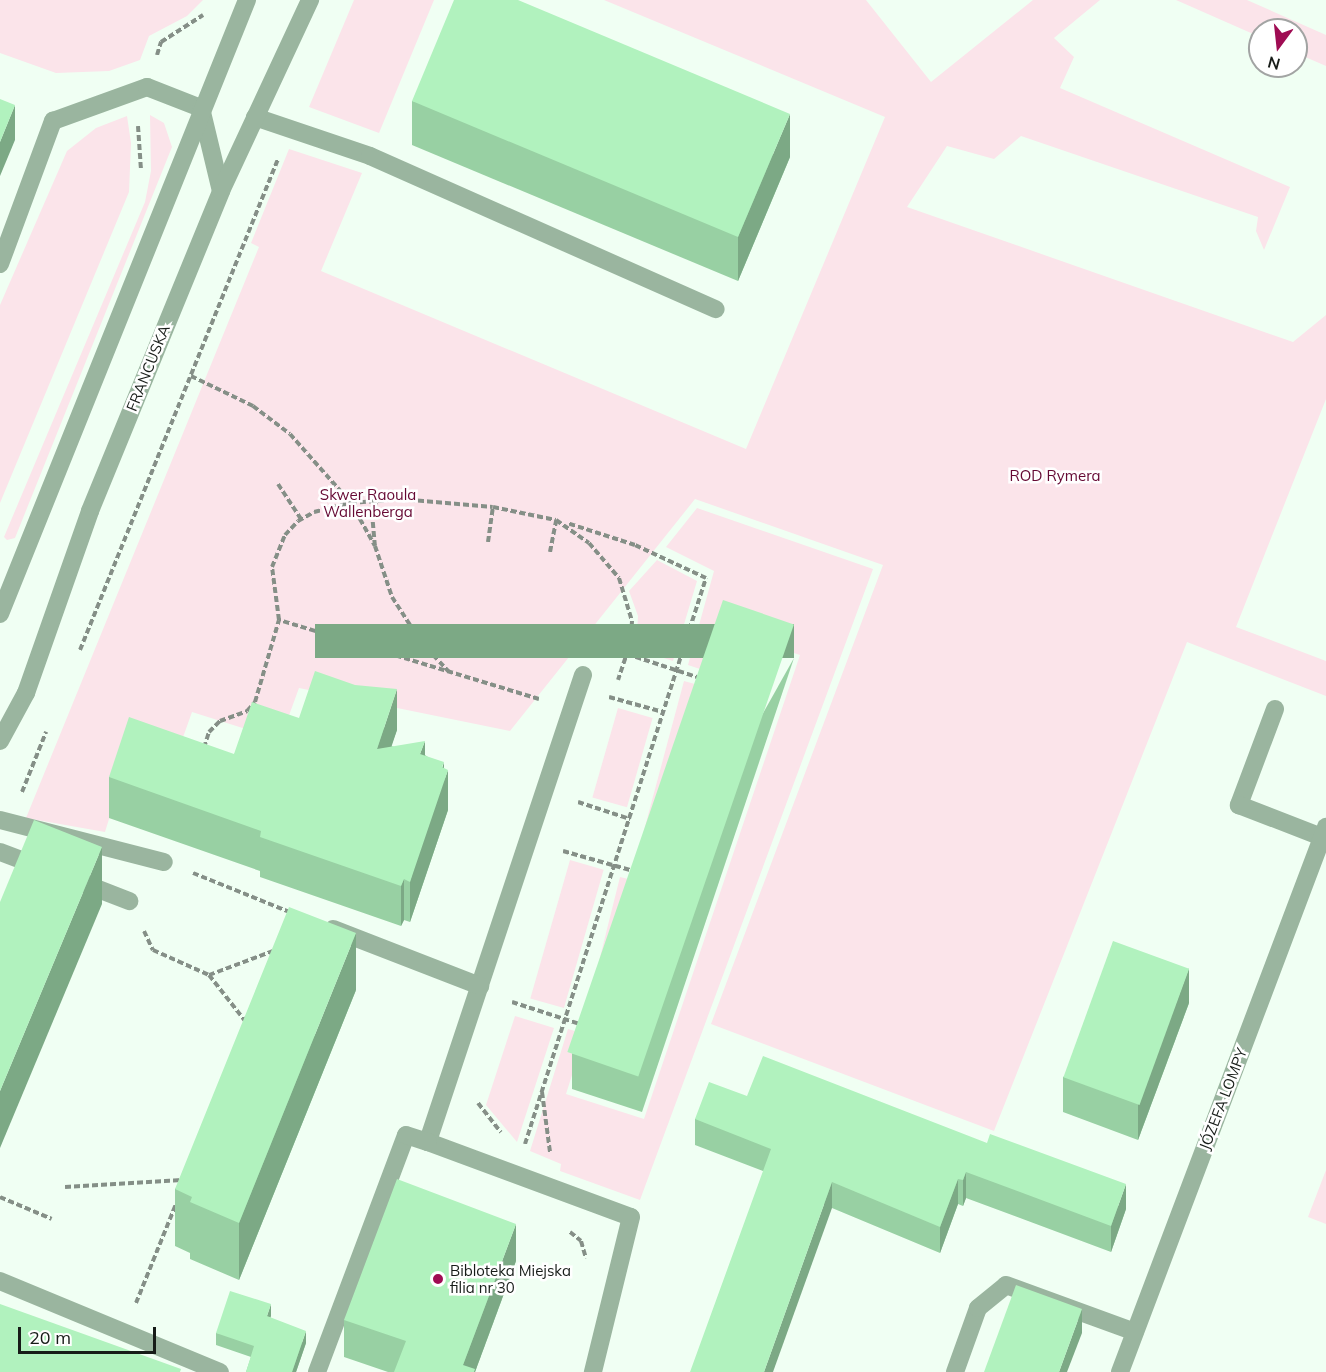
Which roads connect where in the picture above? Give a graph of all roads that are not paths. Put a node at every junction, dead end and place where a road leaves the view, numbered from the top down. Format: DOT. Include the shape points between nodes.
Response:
graph roads {
  1 [pos="247,0"];
  2 [pos="310,0"];
  3 [pos="201,108"];
  4 [pos="255,117"];
  5 [pos="221,190"];
  6 [pos="0,264"];
  7 [pos="716,309"];
  8 [pos="2,599"];
  9 [pos="583,675"];
  10 [pos="1275,709"];
  11 [pos="0,741"];
  12 [pos="5,822"];
  13 [pos="1324,832"];
  14 [pos="0,852"];
  15 [pos="164,862"];
  16 [pos="129,901"];
  17 [pos="314,922"];
  18 [pos="480,986"];
  19 [pos="428,1142"];
  20 [pos="0,1281"];
  21 [pos="1135,1332"];
  22 [pos="220,1372"];
  23 [pos="317,1372"];
  24 [pos="593,1372"];
  25 [pos="955,1372"];
  26 [pos="1120,1372"];
  1 -- 3 [label="street"];
  2 -- 4 [label="street, FRANCUSKA"];
  3 -- 5 [label="street"];
  3 -- 6 [label="street" via="147,87 52,121"];
  3 -- 8 [label="street"];
  4 -- 5 [label="street, FRANCUSKA"];
  4 -- 7 [label="street" via="369,156"];
  5 -- 11 [label="street, FRANCUSKA" via="90,511 26,693"];
  9 -- 18 [label="street"];
  10 -- 13 [label="street" via="1239,806"];
  12 -- 15 [label="street"];
  13 -- 21 [label="street, JÓZEFA LOMPY"];
  14 -- 16 [label="street"];
  17 -- 18 [label="street"];
  18 -- 19 [label="street"];
  19 -- 23 [label="street" via="405,1135"];
  19 -- 24 [label="street" via="630,1216"];
  20 -- 22 [label="street"];
  21 -- 25 [label="street" via="1006,1285 978,1308"];
  21 -- 26 [label="street, JÓZEFA LOMPY"];
}
